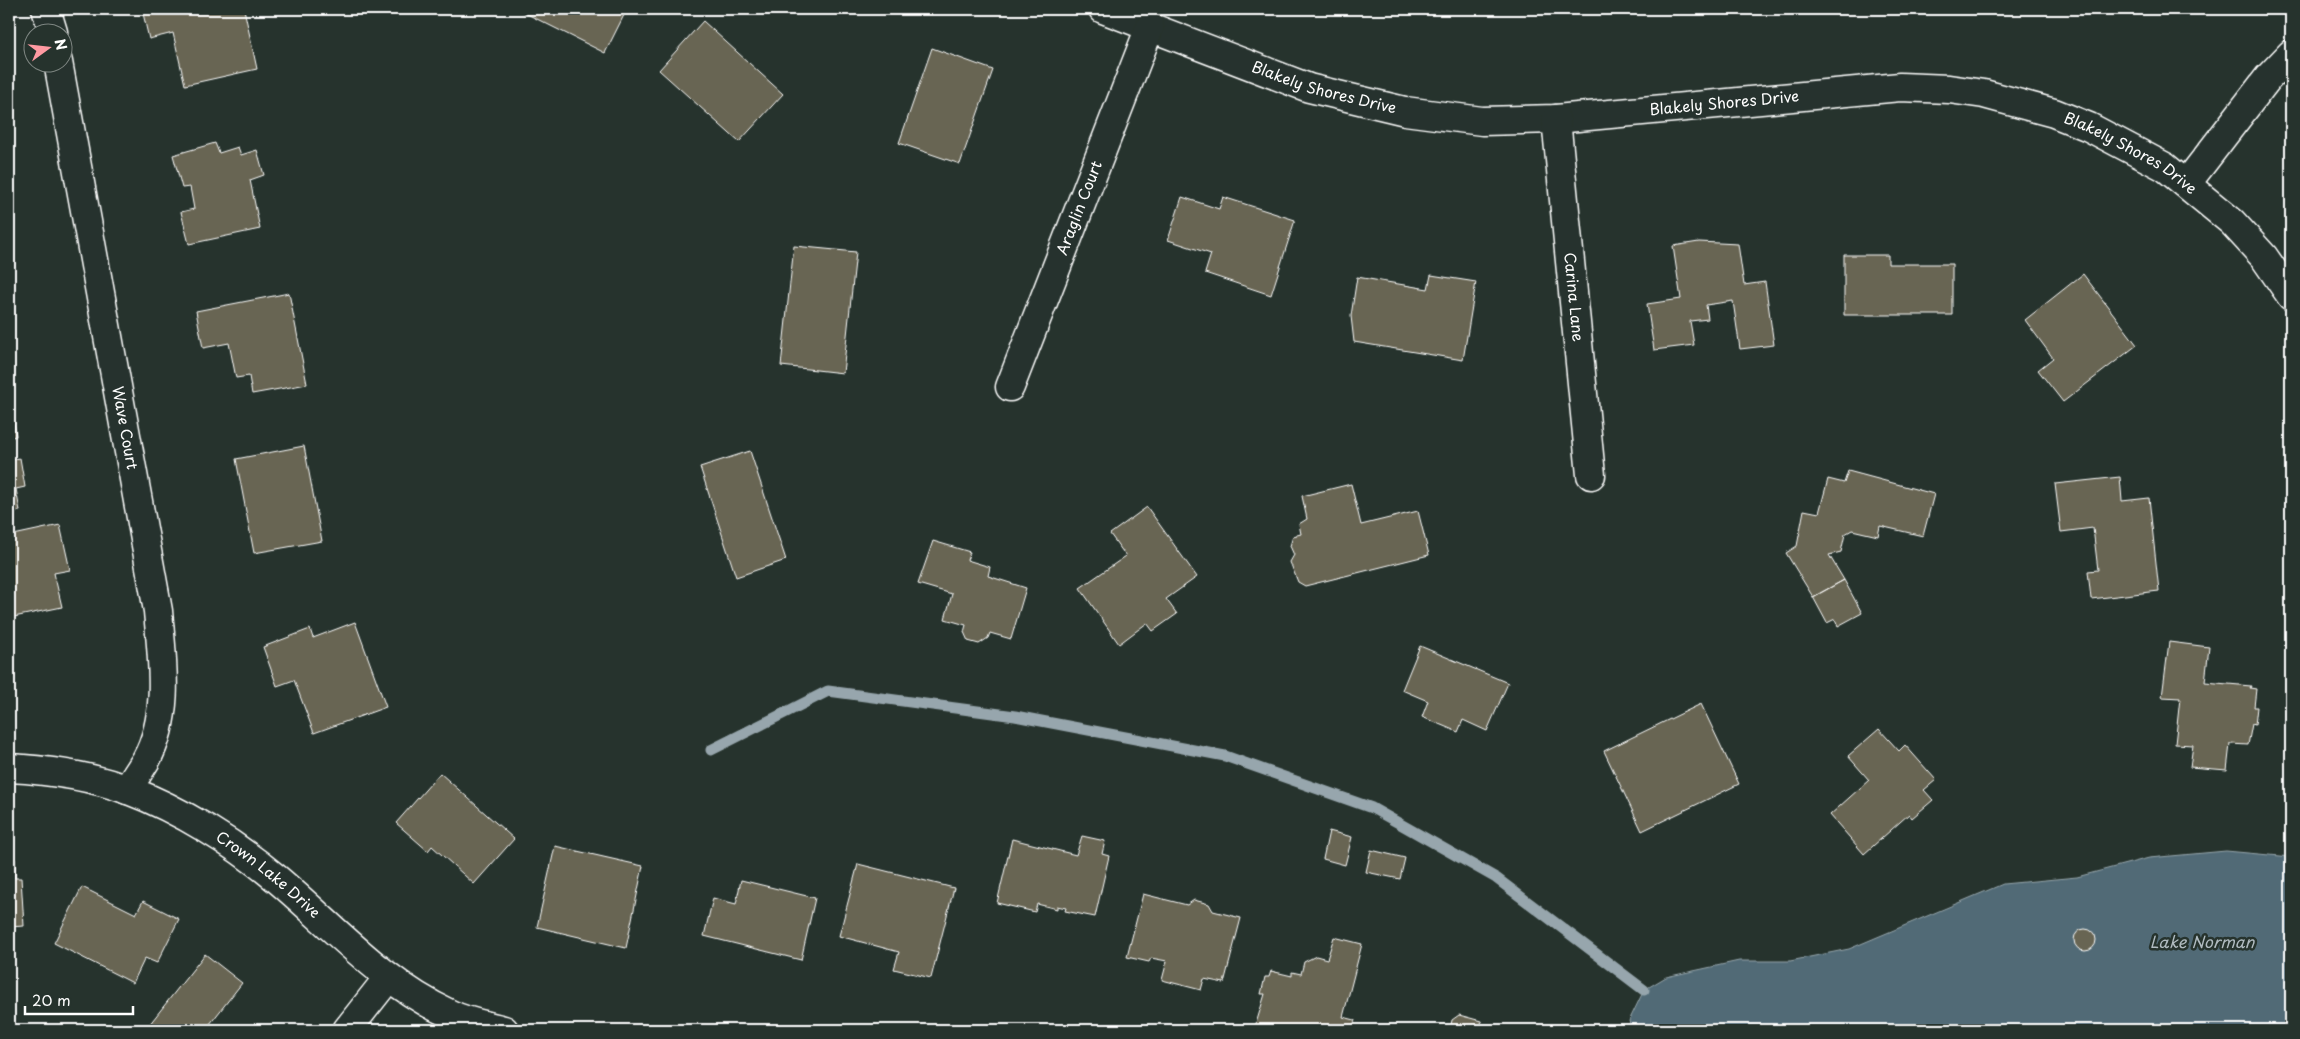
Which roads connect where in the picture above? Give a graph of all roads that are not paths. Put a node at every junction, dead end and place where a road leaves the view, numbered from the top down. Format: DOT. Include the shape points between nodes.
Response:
graph roads {
  1 [pos="46,9"];
  2 [pos="1104,9"];
  3 [pos="50,22"];
  4 [pos="1150,27"];
  5 [pos="2291,54"];
  6 [pos="60,72"];
  7 [pos="1556,119"];
  8 [pos="2187,183"];
  9 [pos="2291,296"];
  10 [pos="1010,387"];
  11 [pos="1591,475"];
  12 [pos="9,768"];
  13 [pos="127,790"];
  14 [pos="388,978"];
  15 [pos="347,1030"];
  16 [pos="504,1030"];
  1 -- 3 [label="street"];
  2 -- 4 [label="street, Blakely Shores Drive"];
  4 -- 7 [label="street, Blakely Shores Drive" via="1309,88 1405,112 1482,121"];
  4 -- 10 [label="street, Araglin Court"];
  5 -- 8 [label="street" via="2268,78"];
  6 -- 13 [label="street, Wave Court" via="159,620 164,675 159,722 147,759"];
  7 -- 8 [label="street, Blakely Shores Drive" via="1900,87 1949,88 2054,113 2165,166"];
  7 -- 11 [label="street, Carina Lane"];
  8 -- 9 [label="street, Blakely Shores Drive" via="2232,222 2264,257"];
  12 -- 13 [label="street, Crown Lake Drive" via="81,778"];
  13 -- 14 [label="street, Crown Lake Drive" via="175,812 239,850 277,879"];
  14 -- 15 [label="street"];
  14 -- 16 [label="street, Crown Lake Drive" via="450,1014"];
}
